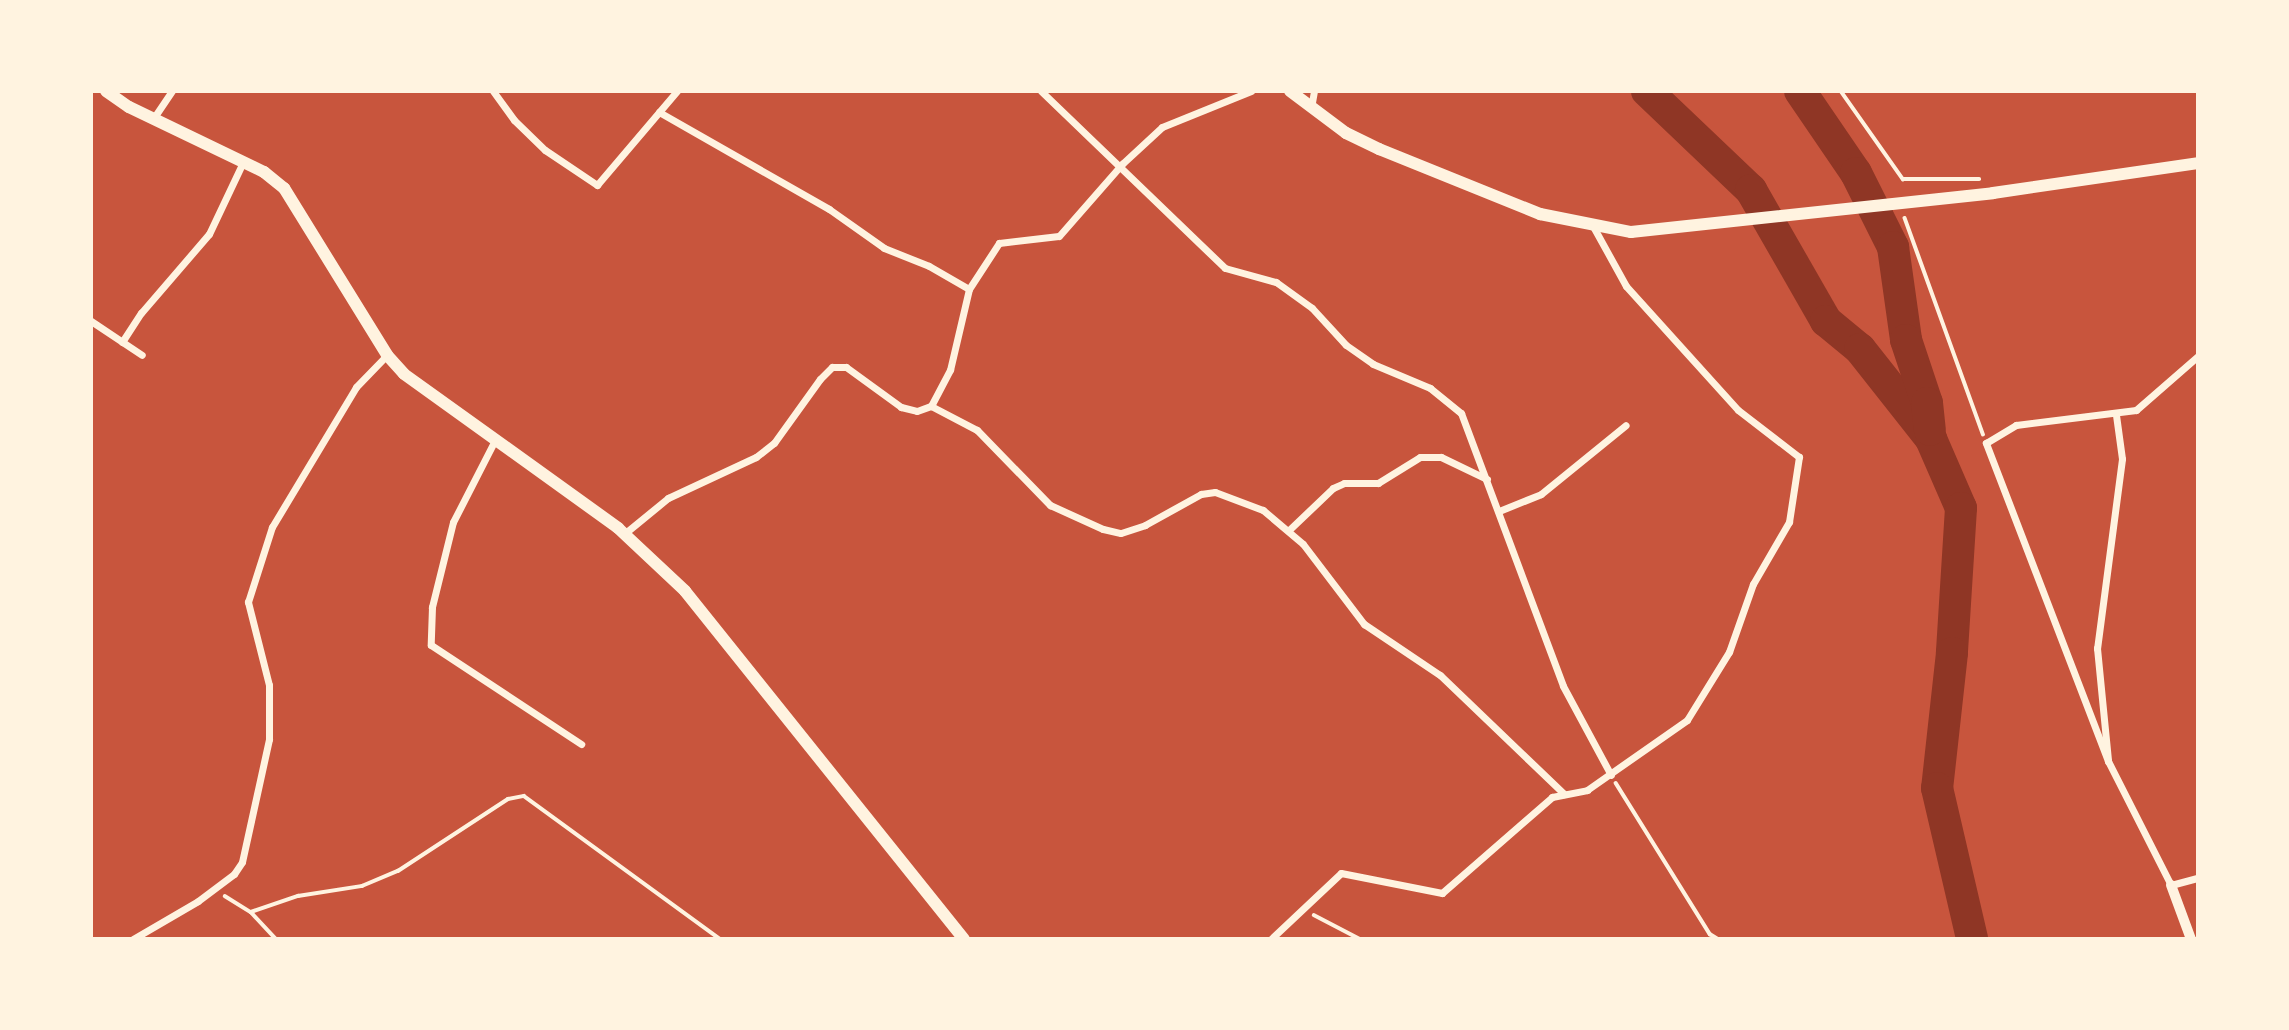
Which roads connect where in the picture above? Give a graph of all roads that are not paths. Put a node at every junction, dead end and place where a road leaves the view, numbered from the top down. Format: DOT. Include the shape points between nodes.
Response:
graph roads {
  1 [pos="106,91"];
  2 [pos="172,91"];
  3 [pos="493,91"];
  4 [pos="677,91"];
  5 [pos="1041,91"];
  6 [pos="1251,91"];
  7 [pos="1290,91"];
  8 [pos="1314,91"];
  9 [pos="1311,109"];
  10 [pos="659,112"];
  11 [pos="153,120"];
  12 [pos="243,161"];
  13 [pos="2198,163"];
  14 [pos="1122,164"];
  15 [pos="1594,228"];
  16 [pos="969,289"];
  17 [pos="91,321"];
  18 [pos="122,342"];
  19 [pos="142,355"];
  20 [pos="387,355"];
  21 [pos="2198,356"];
  22 [pos="931,406"];
  23 [pos="2116,415"];
  24 [pos="1626,425"];
  25 [pos="495,440"];
  26 [pos="1487,479"];
  27 [pos="1499,511"];
  28 [pos="1290,529"];
  29 [pos="624,534"];
  30 [pos="581,744"];
  31 [pos="2108,761"];
  32 [pos="1611,775"];
  33 [pos="1564,794"];
  34 [pos="2198,878"];
  35 [pos="2171,885"];
  36 [pos="133,939"];
  37 [pos="964,939"];
  38 [pos="1271,939"];
  39 [pos="2191,939"];
  1 -- 11 [label="main road"];
  2 -- 11 [label="street"];
  3 -- 10 [label="street" via="545,150 597,185"];
  4 -- 10 [label="street"];
  5 -- 14 [label="street" via="1085,136"];
  6 -- 14 [label="street" via="1162,127"];
  7 -- 9 [label="main road"];
  8 -- 9 [label="street"];
  9 -- 15 [label="main road" via="1379,149 1540,214"];
  10 -- 16 [label="street" via="829,209 884,248"];
  11 -- 12 [label="main road"];
  12 -- 18 [label="street" via="209,234"];
  12 -- 20 [label="main road" via="284,188 299,207"];
  13 -- 15 [label="main road" via="1993,193 1658,231"];
  14 -- 16 [label="street" via="1059,236 999,243"];
  14 -- 26 [label="street" via="1225,268 1276,282 1312,308 1346,345 1373,363 1430,388 1461,413"];
  15 -- 32 [label="street" via="1626,286 1738,410 1799,457 1789,522 1753,584 1729,652 1687,720"];
  16 -- 22 [label="street" via="950,370"];
  17 -- 18 [label="street"];
  18 -- 19 [label="street"];
  20 -- 25 [label="main road" via="424,392"];
  20 -- 36 [label="street" via="356,387 272,527 248,602 269,685 269,739 242,862 215,889"];
  21 -- 23 [label="street" via="2136,410"];
  22 -- 28 [label="street" via="977,430 1050,505 1102,529 1121,533 1145,525 1185,499 1215,492 1263,510"];
  22 -- 29 [label="street" via="917,411 901,407 846,367 832,367 774,443 756,457 668,498"];
  23 -- 31 [label="street" via="2122,459 2097,648"];
  23 -- 31 [label="street" via="2016,425 1986,443"];
  24 -- 27 [label="street" via="1541,494"];
  25 -- 29 [label="main road"];
  25 -- 30 [label="street" via="453,522 432,607 431,645"];
  26 -- 27 [label="street"];
  26 -- 28 [label="street" via="1441,457 1420,457 1378,483 1344,483 1334,488"];
  27 -- 32 [label="street" via="1563,686"];
  28 -- 33 [label="street" via="1364,624 1440,675"];
  29 -- 37 [label="main road" via="685,591 727,641"];
  31 -- 35 [label="street"];
  32 -- 33 [label="street" via="1587,790"];
  33 -- 38 [label="street" via="1552,797 1442,893 1341,873"];
  34 -- 35 [label="street"];
  35 -- 39 [label="street"];
}
